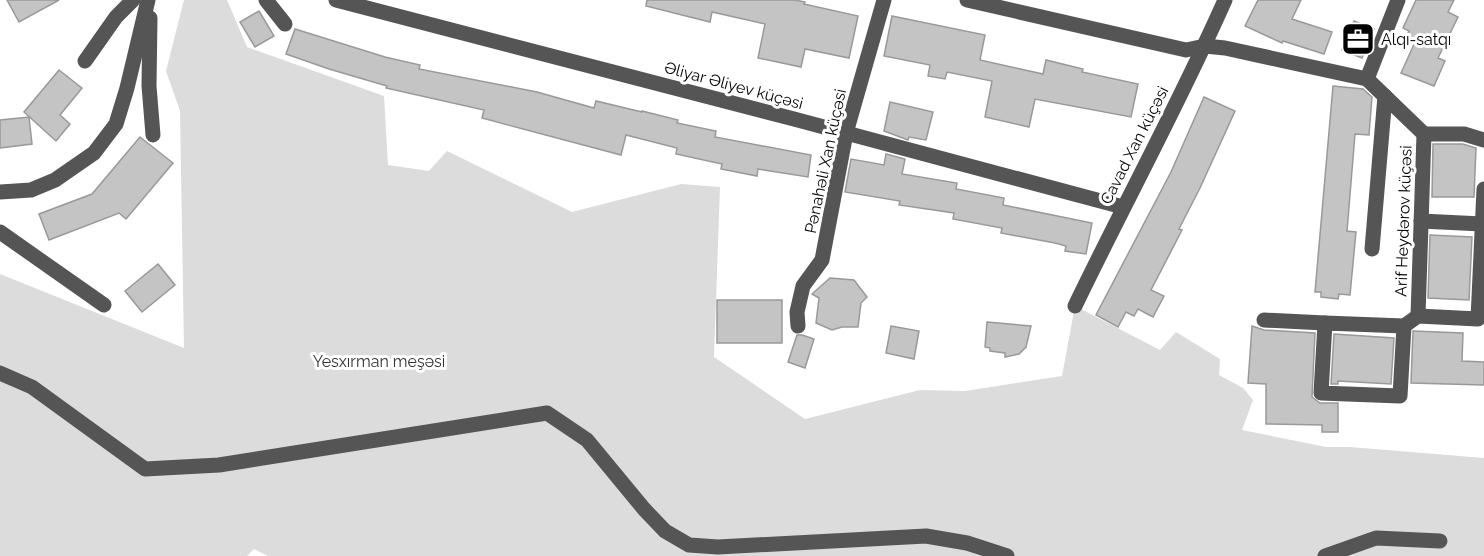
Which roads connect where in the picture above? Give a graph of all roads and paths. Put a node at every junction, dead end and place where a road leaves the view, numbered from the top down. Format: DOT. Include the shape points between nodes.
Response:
graph roads {
  1 [pos="266,0"];
  2 [pos="336,0"];
  3 [pos="884,0"];
  4 [pos="967,0"];
  5 [pos="1225,0"];
  6 [pos="1398,0"];
  7 [pos="143,1"];
  8 [pos="285,24"];
  9 [pos="1205,46"];
  10 [pos="85,61"];
  11 [pos="1367,79"];
  12 [pos="1385,96"];
  13 [pos="846,133"];
  14 [pos="1424,134"];
  15 [pos="153,135"];
  16 [pos="1484,140"];
  17 [pos="1484,189"];
  18 [pos="0,192"];
  19 [pos="1123,207"];
  20 [pos="1421,221"];
  21 [pos="1482,224"];
  22 [pos="0,232"];
  23 [pos="1372,249"];
  24 [pos="104,305"];
  25 [pos="1075,306"];
  26 [pos="1418,316"];
  27 [pos="1264,320"];
  28 [pos="1325,323"];
  29 [pos="798,326"];
  30 [pos="1404,326"];
  31 [pos="0,373"];
  32 [pos="1440,541"];
  33 [pos="1007,556"];
  34 [pos="1325,556"];
  1 -- 8 [label="street"];
  2 -- 13 [label="street, Əliyar Əliyev küçəsi"];
  3 -- 13 [label="street, Pənahəli Xan küçəsi"];
  4 -- 9 [label="street" via="1186,50"];
  5 -- 9 [label="street, Cavad Xan küçəsi"];
  6 -- 11 [label="street"];
  7 -- 10 [label="street" via="116,17"];
  7 -- 15 [label="street" via="151,23 149,86"];
  7 -- 18 [label="street" via="127,88 116,124 94,153 55,180 31,190"];
  9 -- 11 [label="street"];
  9 -- 19 [label="street, Cavad Xan küçəsi"];
  11 -- 12 [label="street, Arif Heydərov küçəsi"];
  12 -- 14 [label="street, Arif Heydərov küçəsi"];
  12 -- 23 [label="street"];
  13 -- 19 [label="street, Əliyar Əliyev küçəsi"];
  13 -- 29 [label="street, Pənahəli Xan küçəsi" via="822,260 803,286"];
  14 -- 16 [label="street" via="1464,134"];
  14 -- 20 [label="street, Arif Heydərov küçəsi"];
  17 -- 21 [label="street"];
  19 -- 25 [label="street, Cavad Xan küçəsi"];
  20 -- 21 [label="street"];
  20 -- 26 [label="street, Arif Heydərov küçəsi"];
  21 -- 26 [label="street" via="1478,319"];
  22 -- 24 [label="street"];
  26 -- 30 [label="street"];
  27 -- 28 [label="street"];
  28 -- 30 [label="street"];
  28 -- 30 [label="street" via="1322,393 1400,396"];
  31 -- 33 [label="street" via="32,387 145,469 219,465 547,413 587,440 665,531 689,545 718,547 926,536 967,543"];
  32 -- 34 [label="street" via="1376,538"];
}
